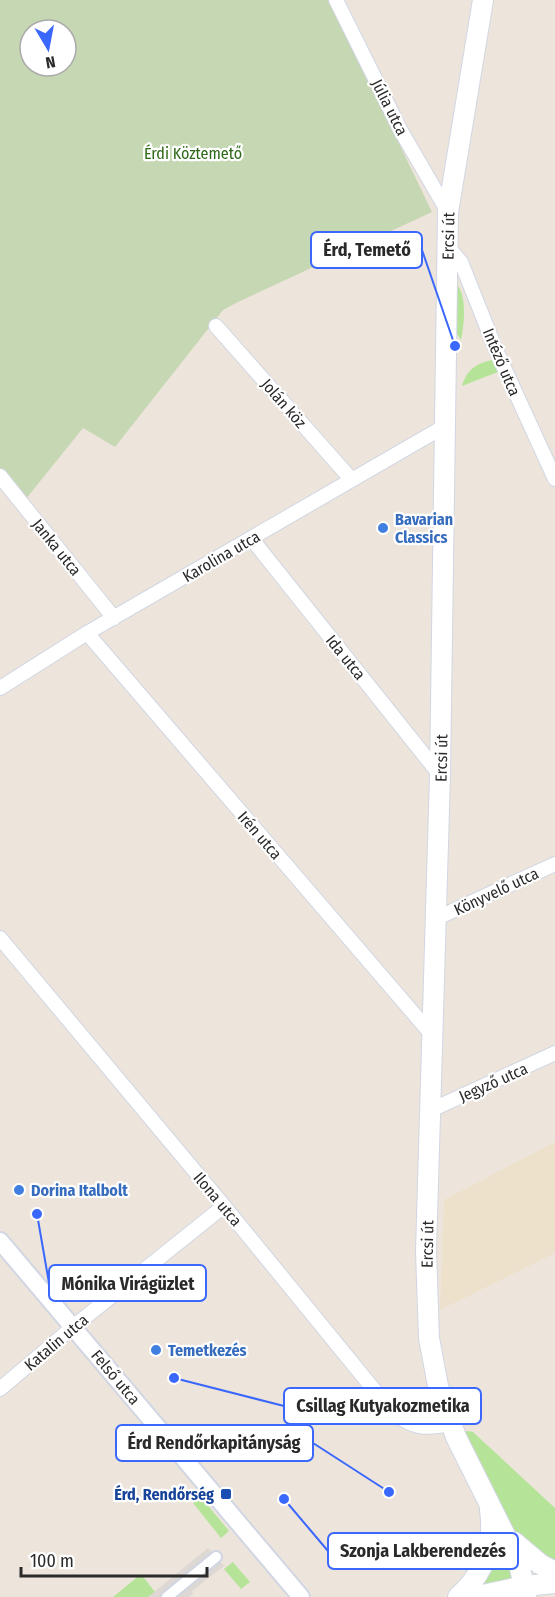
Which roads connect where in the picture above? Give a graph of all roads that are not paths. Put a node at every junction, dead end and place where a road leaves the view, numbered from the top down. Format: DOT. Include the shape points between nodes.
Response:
graph roads {
  1 [pos="336,0"];
  2 [pos="483,0"];
  3 [pos="448,212"];
  4 [pos="448,247"];
  5 [pos="216,326"];
  6 [pos="445,426"];
  7 [pos="0,476"];
  8 [pos="351,479"];
  9 [pos="555,479"];
  10 [pos="251,538"];
  11 [pos="114,618"];
  12 [pos="87,633"];
  13 [pos="0,688"];
  14 [pos="440,775"];
  15 [pos="555,864"];
  16 [pos="437,918"];
  17 [pos="0,938"];
  18 [pos="433,1036"];
  19 [pos="555,1053"];
  20 [pos="431,1110"];
  21 [pos="224,1206"];
  22 [pos="0,1241"];
  23 [pos="73,1327"];
  24 [pos="0,1389"];
  25 [pos="451,1424"];
  26 [pos="490,1507"];
  27 [pos="508,1537"];
  28 [pos="216,1557"];
  29 [pos="555,1572"];
  30 [pos="555,1583"];
  31 [pos="526,1592"];
  32 [pos="482,1596"];
  33 [pos="167,1597"];
  34 [pos="301,1597"];
  35 [pos="458,1597"];
  1 -- 3 [label="street, Júlia utca" via="401,130"];
  2 -- 3 [label="main road, Ercsi út"];
  3 -- 4 [label="main road, Ercsi út"];
  4 -- 6 [label="main road, Ercsi út"];
  4 -- 9 [label="street, Intéző utca" via="461,261 496,350"];
  5 -- 8 [label="street, Jolán köz"];
  6 -- 8 [label="street, Karolina utca"];
  6 -- 14 [label="main road, Ercsi út"];
  7 -- 11 [label="street, Janka utca"];
  8 -- 10 [label="street, Karolina utca"];
  10 -- 11 [label="street, Karolina utca"];
  10 -- 14 [label="street, Ida utca"];
  11 -- 12 [label="street, Karolina utca"];
  12 -- 13 [label="street, Karolina utca"];
  12 -- 18 [label="street, Irén utca"];
  14 -- 16 [label="main road, Ercsi út"];
  15 -- 16 [label="street, Könyvelő utca"];
  16 -- 18 [label="main road, Ercsi út"];
  17 -- 21 [label="street, Ilona utca"];
  18 -- 20 [label="main road, Ercsi út"];
  19 -- 20 [label="street, Jegyző utca"];
  20 -- 25 [label="main road, Ercsi út" via="428,1317 434,1369"];
  21 -- 23 [label="street, Katalin utca"];
  21 -- 25 [label="street, Ilona utca" via="393,1413 428,1429"];
  22 -- 23 [label="street, Felső utca"];
  23 -- 24 [label="street, Katalin utca"];
  23 -- 34 [label="street, Felső utca"];
  25 -- 26 [label="main road, Ercsi út"];
  26 -- 27 [label="main road, Ercsi út"];
  26 -- 35 [label="main road" via="492,1530 486,1560"];
  27 -- 29 [label="main road"];
  27 -- 31 [label="main road"];
  28 -- 33 [label="street"];
  30 -- 31 [label="main road"];
  31 -- 32 [label="main road"];
}
